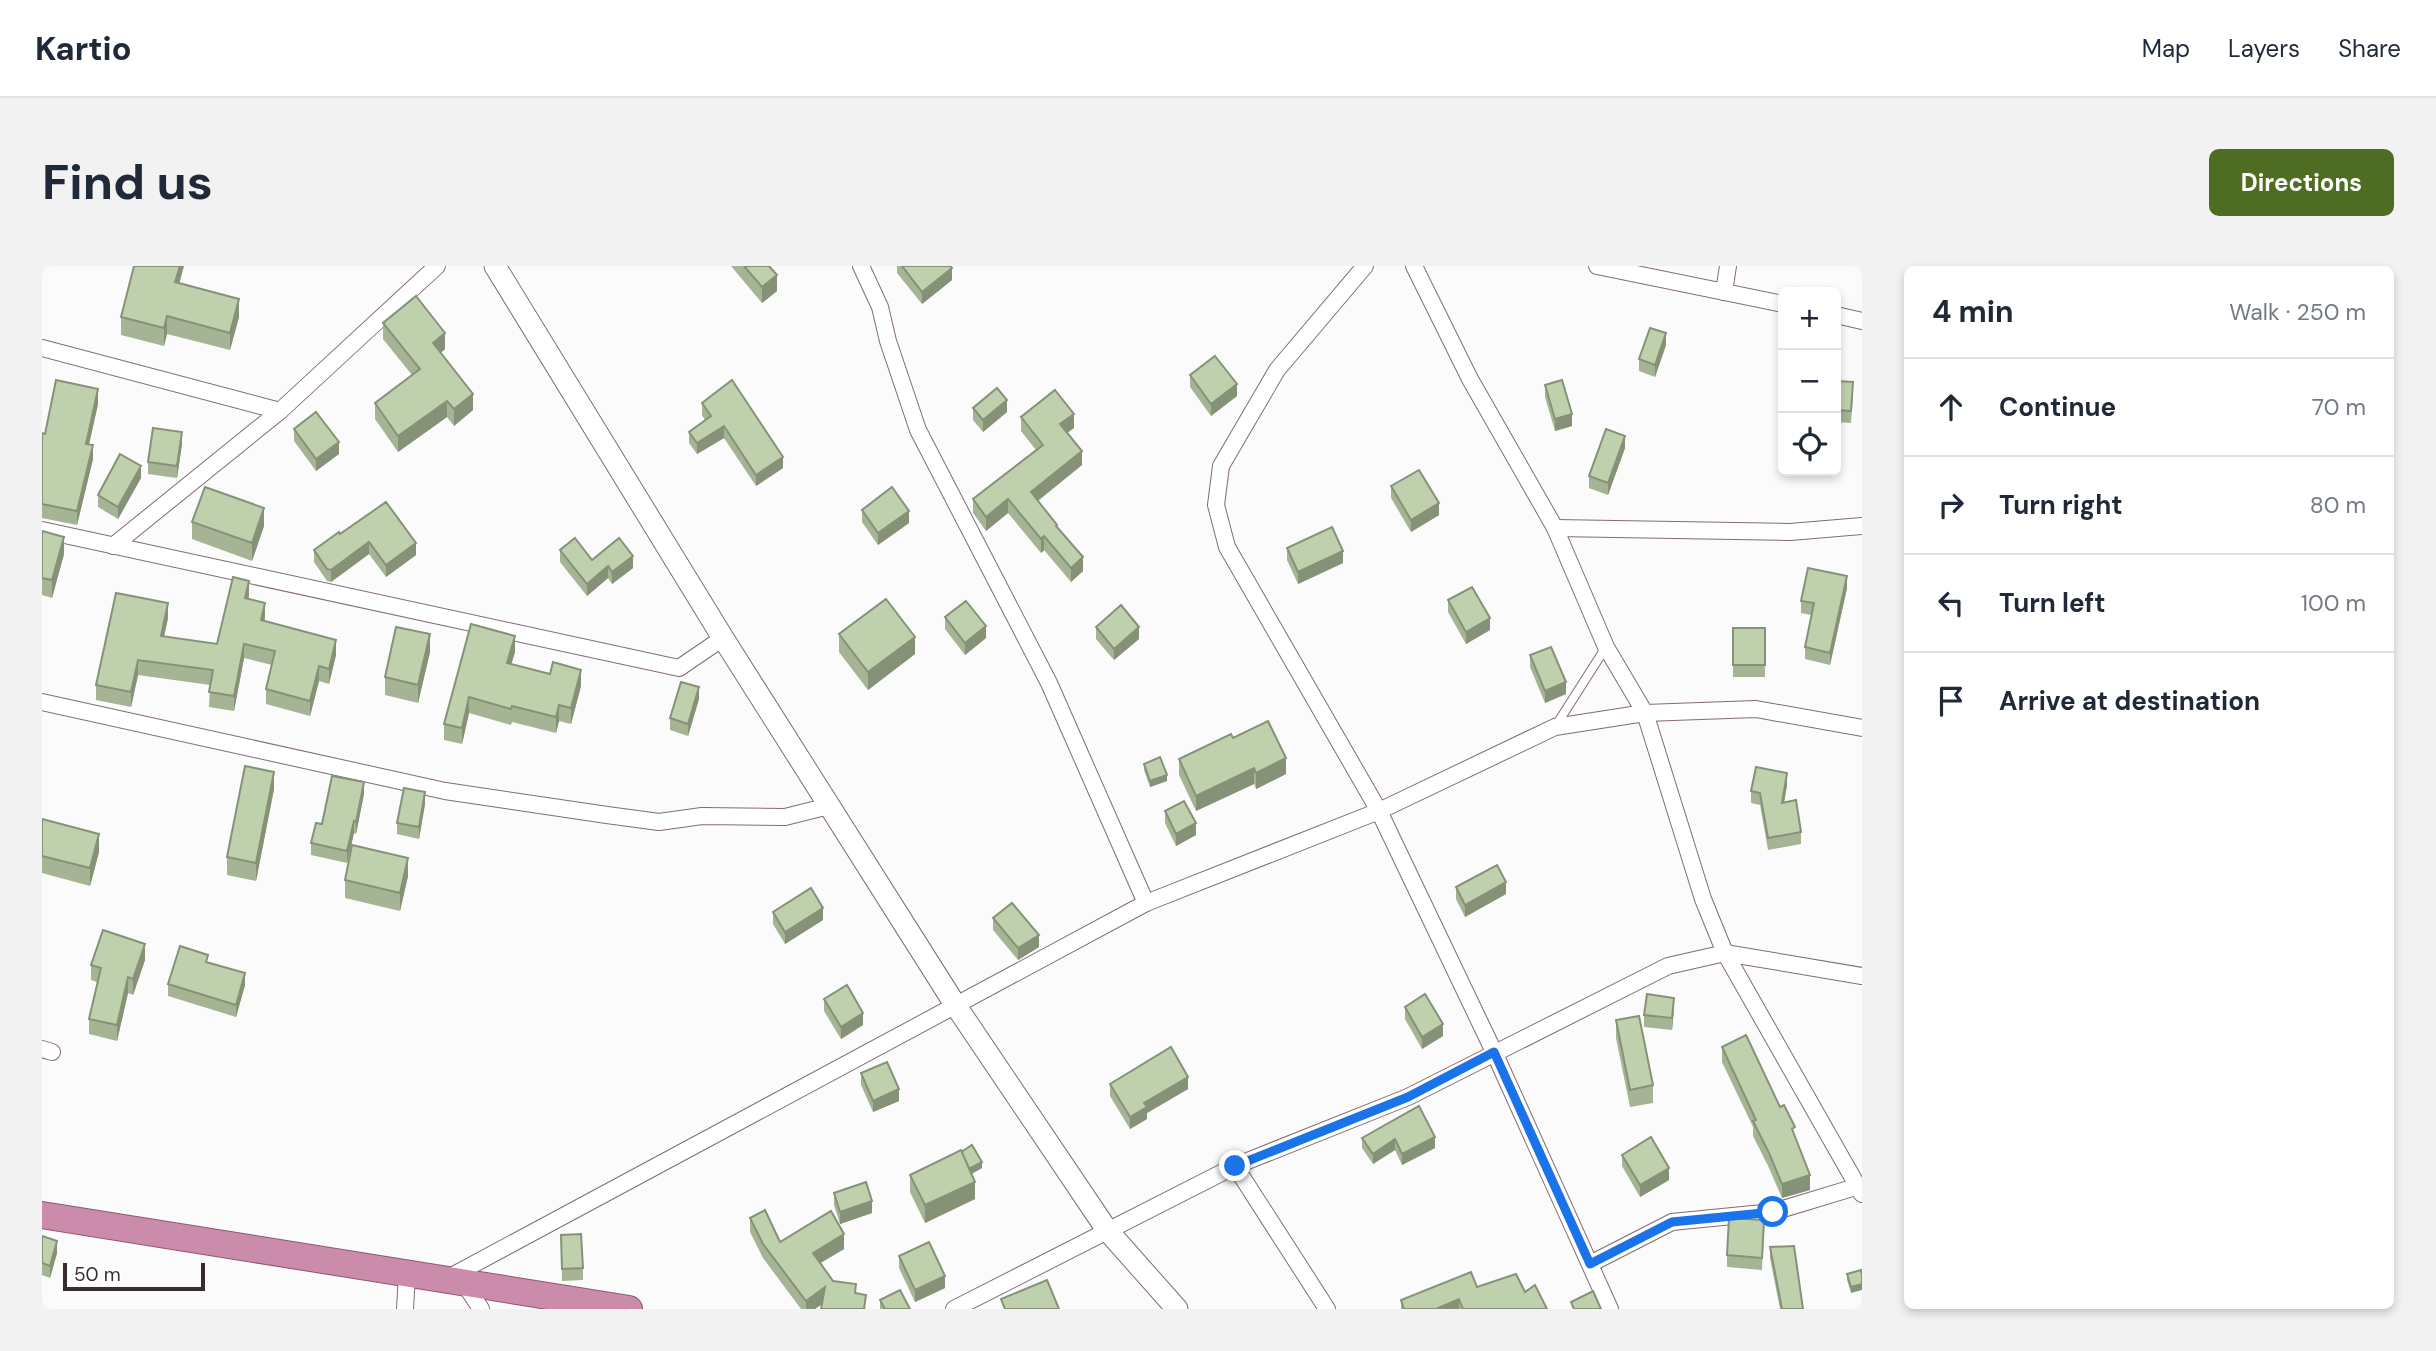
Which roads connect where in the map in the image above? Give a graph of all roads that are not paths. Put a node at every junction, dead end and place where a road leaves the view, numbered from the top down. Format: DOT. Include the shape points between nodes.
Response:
graph roads {
  1 [pos="437,266"];
  2 [pos="495,266"];
  3 [pos="861,266"];
  4 [pos="1365,266"];
  5 [pos="1414,266"];
  6 [pos="1597,266"];
  7 [pos="1728,266"];
  8 [pos="1724,292"];
  9 [pos="1778,303"];
  10 [pos="1841,316"];
  11 [pos="1862,321"];
  12 [pos="42,348"];
  13 [pos="280,411"];
  14 [pos="1862,526"];
  15 [pos="1555,528"];
  16 [pos="42,530"];
  17 [pos="113,546"];
  18 [pos="723,638"];
  19 [pos="1606,647"];
  20 [pos="42,702"];
  21 [pos="1644,713"];
  22 [pos="1555,727"];
  23 [pos="1862,728"];
  24 [pos="830,806"];
  25 [pos="1379,811"];
  26 [pos="1146,903"];
  27 [pos="1725,953"];
  28 [pos="1862,976"];
  29 [pos="956,1006"];
  30 [pos="1494,1052"];
  31 [pos="1235,1166"];
  32 [pos="1860,1190"];
  33 [pos="42,1215"];
  34 [pos="1107,1230"];
  35 [pos="1590,1264"];
  36 [pos="407,1275"];
  37 [pos="455,1281"];
  38 [pos="405,1309"];
  39 [pos="481,1309"];
  40 [pos="629,1309"];
  41 [pos="954,1309"];
  42 [pos="1177,1309"];
  43 [pos="1327,1309"];
  44 [pos="1610,1309"];
  1 -- 13 [label="street"];
  2 -- 18 [label="main road"];
  3 -- 26 [label="street" via="880,307 918,430 1049,683"];
  4 -- 25 [label="street" via="1277,370 1221,466 1216,505 1227,547"];
  5 -- 15 [label="street" via="1469,379"];
  6 -- 8 [label="street"];
  7 -- 8 [label="street"];
  8 -- 9 [label="street"];
  10 -- 11 [label="street"];
  12 -- 13 [label="street"];
  13 -- 17 [label="street"];
  14 -- 15 [label="street" via="1790,532"];
  15 -- 19 [label="street"];
  16 -- 17 [label="street"];
  17 -- 18 [label="street" via="679,668"];
  18 -- 24 [label="main road"];
  19 -- 21 [label="street"];
  19 -- 22 [label="lane"];
  20 -- 24 [label="street" via="445,791 659,822 702,816 785,817"];
  21 -- 22 [label="street"];
  21 -- 23 [label="street" via="1756,709"];
  21 -- 27 [label="street" via="1703,899"];
  22 -- 25 [label="street"];
  24 -- 29 [label="main road"];
  25 -- 26 [label="street"];
  25 -- 30 [label="street"];
  26 -- 29 [label="street"];
  27 -- 28 [label="street"];
  27 -- 30 [label="street" via="1668,966"];
  27 -- 32 [label="street"];
  29 -- 34 [label="main road"];
  29 -- 37 [label="street"];
  30 -- 31 [label="street" via="1408,1097"];
  30 -- 35 [label="street"];
  31 -- 34 [label="street"];
  31 -- 43 [label="street"];
  32 -- 35 [label="street" via="1773,1212 1672,1222"];
  33 -- 36 [label="highway"];
  34 -- 41 [label="street"];
  34 -- 42 [label="main road"];
  35 -- 44 [label="street"];
  36 -- 37 [label="highway"];
  36 -- 38 [label="street"];
  37 -- 39 [label="street"];
  37 -- 40 [label="highway"];
}
